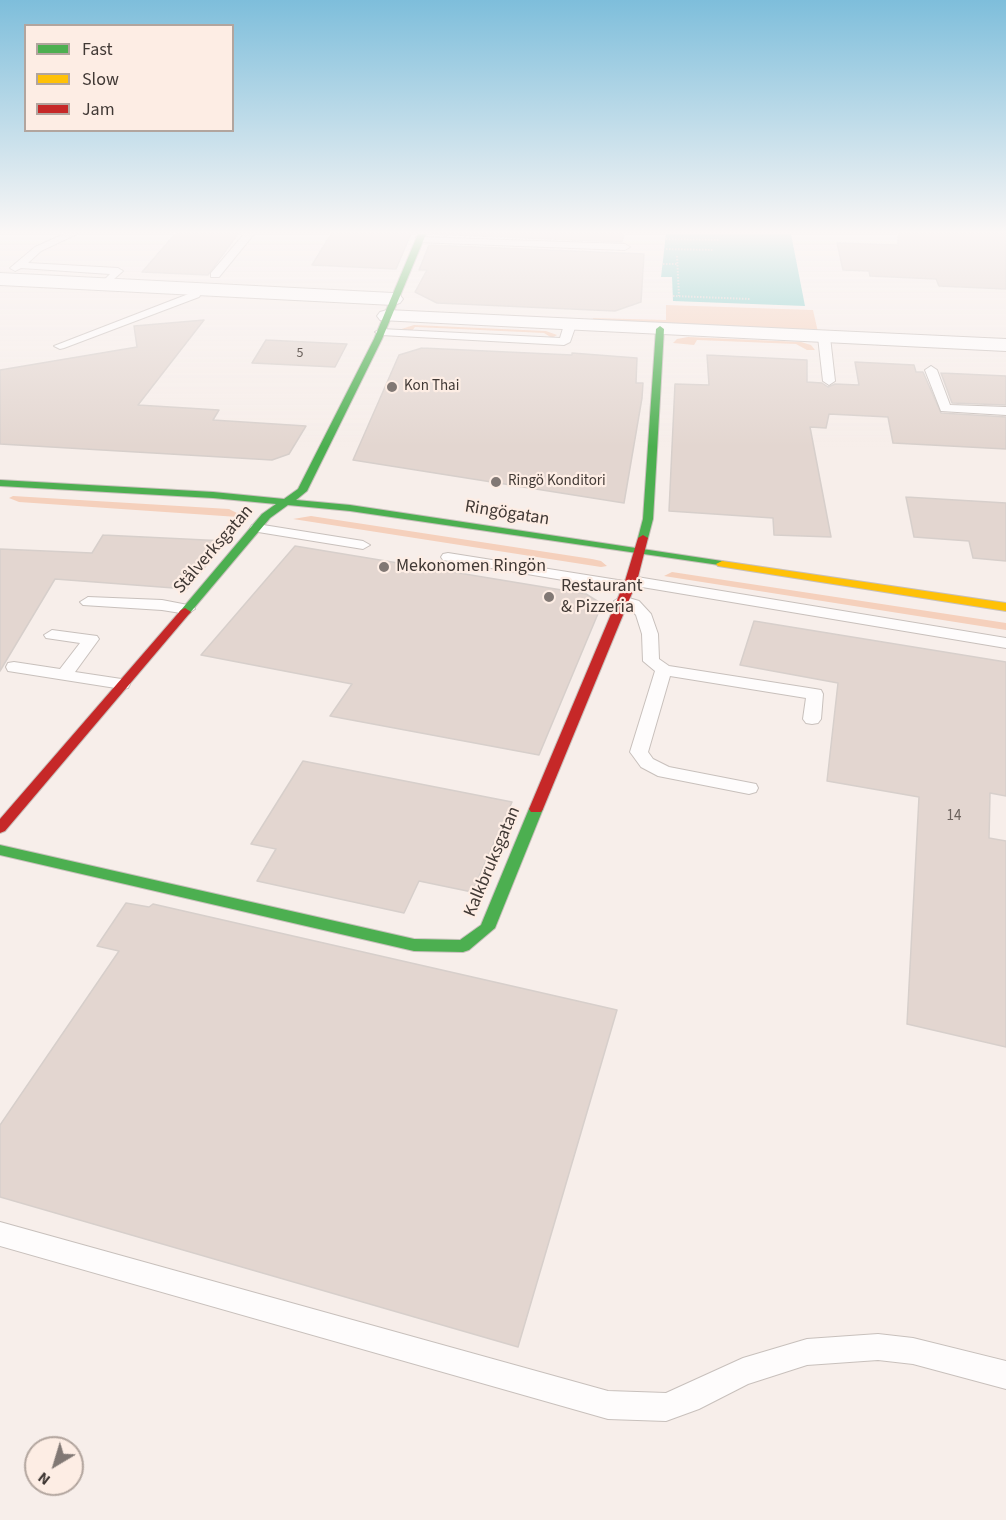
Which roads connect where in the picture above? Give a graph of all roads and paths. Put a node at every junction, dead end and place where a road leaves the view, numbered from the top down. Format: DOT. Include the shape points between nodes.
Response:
graph roads {
  1 [pos="169,305"];
  2 [pos="313,305"];
  3 [pos="392,305"];
  4 [pos="387,316"];
  5 [pos="660,329"];
  6 [pos="824,337"];
  7 [pos="1006,345"];
  8 [pos="60,346"];
  9 [pos="931,370"];
  10 [pos="829,381"];
  11 [pos="1006,411"];
  12 [pos="0,483"];
  13 [pos="287,501"];
  14 [pos="257,528"];
  15 [pos="363,545"];
  16 [pos="638,553"];
  17 [pos="448,557"];
  18 [pos="627,590"];
  19 [pos="88,602"];
  20 [pos="1006,607"];
  21 [pos="187,609"];
  22 [pos="52,635"];
  23 [pos="1006,643"];
  24 [pos="14,667"];
  25 [pos="664,670"];
  26 [pos="64,675"];
  27 [pos="122,684"];
  28 [pos="812,719"];
  29 [pos="749,788"];
  30 [pos="0,828"];
  31 [pos="0,850"];
  32 [pos="0,1234"];
  33 [pos="1006,1375"];
  1 -- 8 [label="lane"];
  2 -- 4 [label="street"];
  3 -- 4 [label="street, Stålverksgatan"];
  4 -- 5 [label="street"];
  4 -- 13 [label="street, Stålverksgatan" via="315,469 302,491"];
  5 -- 6 [label="street"];
  5 -- 16 [label="street, Kalkbruksgatan" via="648,519"];
  6 -- 7 [label="street"];
  6 -- 10 [label="lane"];
  9 -- 11 [label="lane" via="945,408"];
  12 -- 13 [label="street, Ringögatan"];
  13 -- 14 [label="street, Stålverksgatan"];
  13 -- 16 [label="street, Ringögatan"];
  14 -- 15 [label="lane"];
  14 -- 21 [label="street, Stålverksgatan"];
  16 -- 18 [label="street, Kalkbruksgatan"];
  16 -- 20 [label="street, Ringögatan"];
  17 -- 18 [label="lane"];
  18 -- 23 [label="lane"];
  18 -- 25 [label="lane" via="643,614 650,634 651,661"];
  18 -- 31 [label="street, Kalkbruksgatan" via="487,928 463,946 414,945"];
  19 -- 21 [label="lane"];
  21 -- 27 [label="street, Stålverksgatan"];
  22 -- 26 [label="lane" via="91,639"];
  24 -- 26 [label="lane"];
  25 -- 28 [label="lane" via="815,694"];
  25 -- 29 [label="lane" via="639,752 647,763 664,772"];
  26 -- 27 [label="lane"];
  27 -- 30 [label="street, Stålverksgatan"];
  32 -- 33 [label="lane" via="608,1406 666,1407 743,1372 807,1352 878,1347 913,1351"];
}
